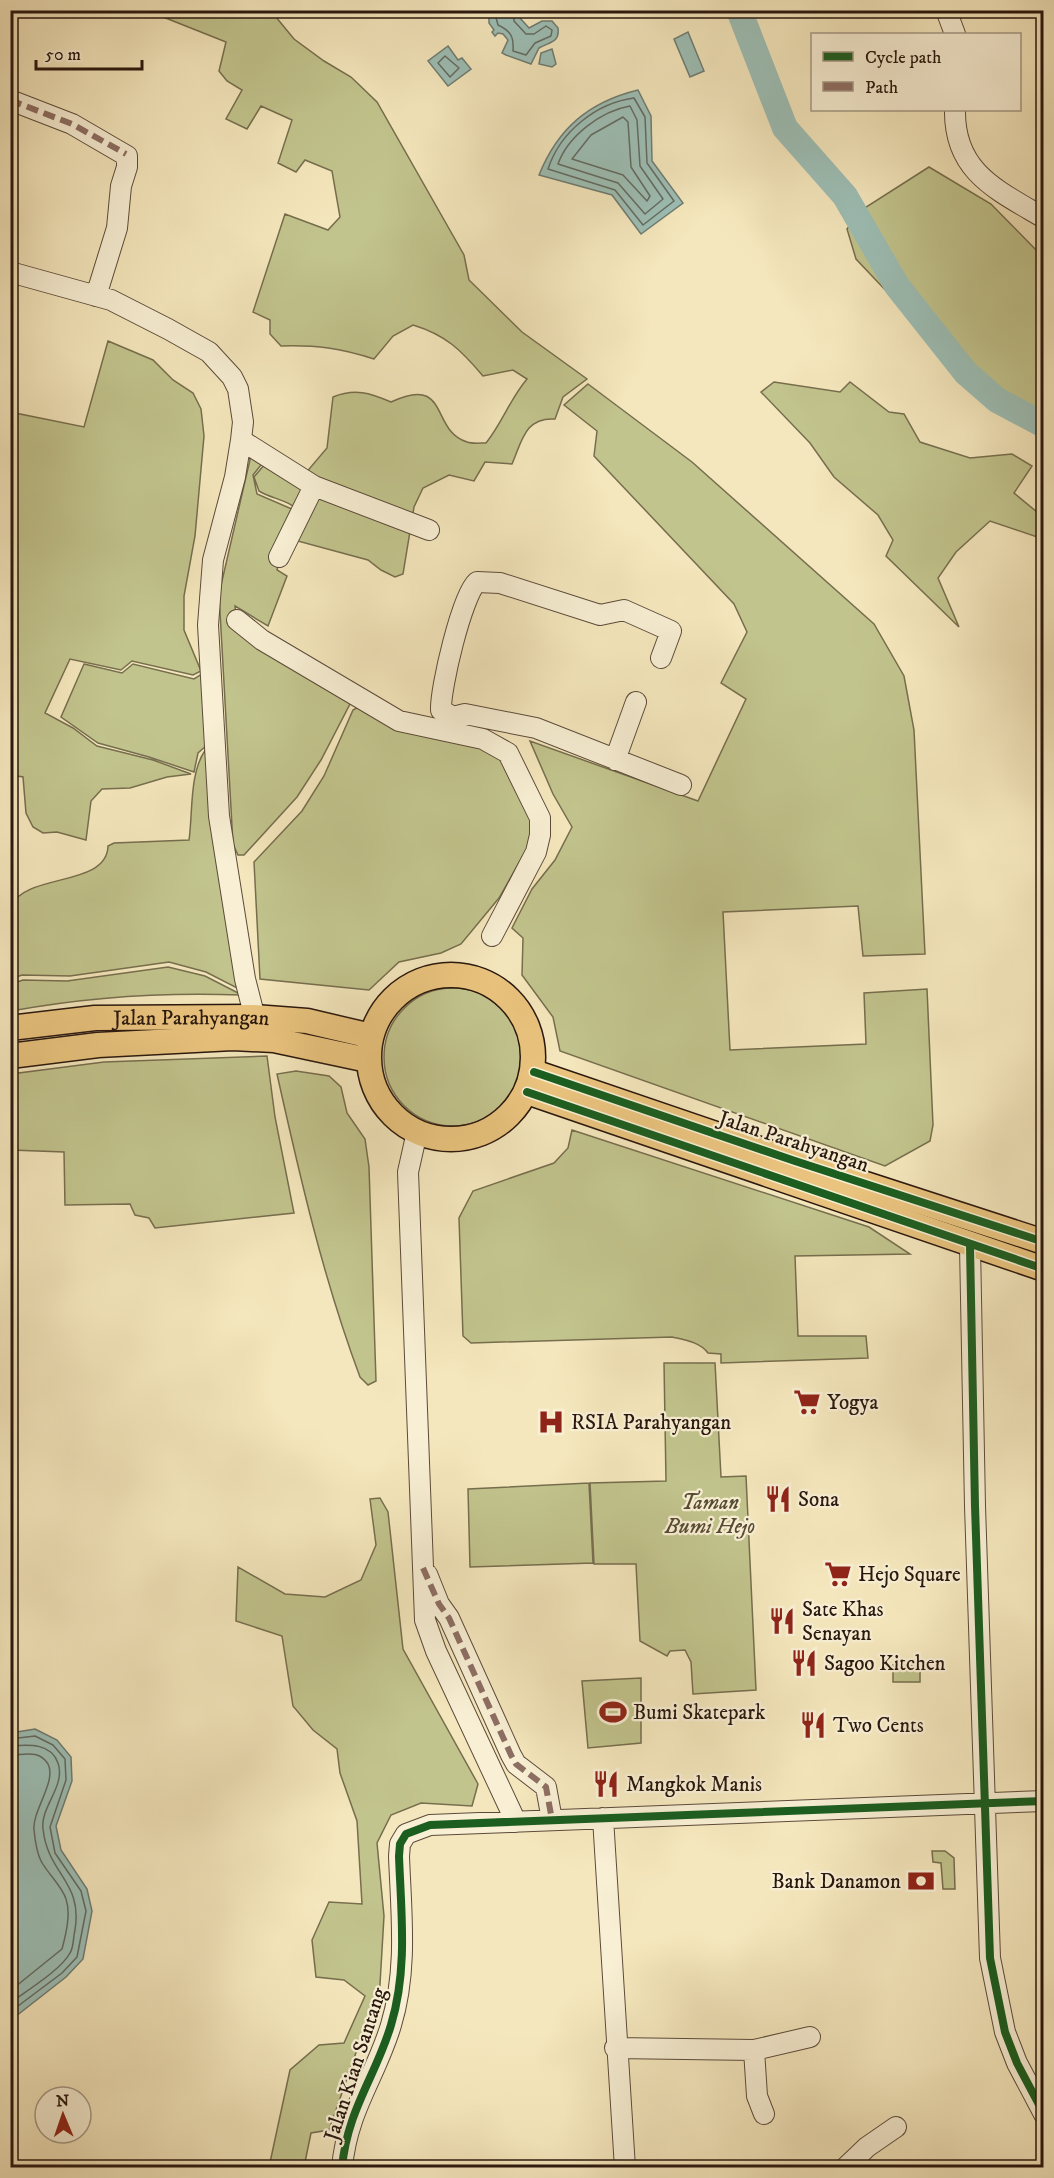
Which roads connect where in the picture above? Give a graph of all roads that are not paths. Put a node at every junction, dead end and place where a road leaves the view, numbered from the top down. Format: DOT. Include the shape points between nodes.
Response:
graph roads {
  1 [pos="946,10"];
  2 [pos="955,33"];
  3 [pos="10,100"];
  4 [pos="955,111"];
  5 [pos="1044,218"];
  6 [pos="10,272"];
  7 [pos="96,296"];
  8 [pos="241,440"];
  9 [pos="314,486"];
  10 [pos="429,530"];
  11 [pos="279,557"];
  12 [pos="237,620"];
  13 [pos="661,658"];
  14 [pos="636,702"];
  15 [pos="451,724"];
  16 [pos="615,760"];
  17 [pos="681,785"];
  18 [pos="492,936"];
  19 [pos="10,1028"];
  20 [pos="257,1028"];
  21 [pos="371,1036"];
  22 [pos="10,1056"];
  23 [pos="368,1060"];
  24 [pos="531,1082"];
  25 [pos="417,1132"];
  26 [pos="1044,1242"];
  27 [pos="970,1246"];
  28 [pos="1044,1269"];
  29 [pos="423,1568"];
  30 [pos="1044,1801"];
  31 [pos="984,1804"];
  32 [pos="603,1818"];
  33 [pos="552,1820"];
  34 [pos="516,1822"];
  35 [pos="810,2037"];
  36 [pos="615,2048"];
  37 [pos="754,2049"];
  38 [pos="764,2114"];
  39 [pos="1044,2114"];
  40 [pos="896,2127"];
  41 [pos="342,2168"];
  42 [pos="625,2168"];
  43 [pos="845,2168"];
  1 -- 2 [label="street"];
  3 -- 7 [label="street" via="72,124 127,156 117,228"];
  4 -- 5 [label="street" via="957,140 984,182"];
  6 -- 7 [label="street"];
  7 -- 8 [label="street" via="111,300 209,352 238,389 243,422"];
  8 -- 9 [label="street"];
  8 -- 20 [label="street" via="213,560 208,625 219,816"];
  9 -- 10 [label="street"];
  9 -- 11 [label="street"];
  12 -- 15 [label="street" via="262,640 399,721"];
  13 -- 15 [label="street" via="675,626 624,610 600,615 500,583 477,582 460,621 442,686 441,710"];
  14 -- 16 [label="street"];
  15 -- 16 [label="street" via="465,714 536,728"];
  15 -- 18 [label="street" via="508,753 540,818 536,852"];
  16 -- 17 [label="street"];
  19 -- 20 [label="main road, Jalan Parahyangan" via="94,1018"];
  20 -- 21 [label="main road, Jalan Parahyangan" via="306,1021"];
  20 -- 22 [label="main road, Jalan Parahyangan" via="233,1038 98,1045"];
  20 -- 23 [label="main road, Jalan Parahyangan" via="274,1040"];
  21 -- 23 [label="main road"];
  21 -- 24 [label="main road" via="383,1011 401,991 425,978 453,974 479,979 506,994 525,1018 534,1047"];
  23 -- 25 [label="main road" via="374,1089 392,1114"];
  24 -- 25 [label="main road" via="509,1116 488,1130 465,1138 440,1138"];
  24 -- 26 [label="main road, Jalan Parahyangan" via="795,1161"];
  24 -- 27 [label="main road, Jalan Parahyangan"];
  25 -- 29 [label="street" via="408,1172"];
  27 -- 28 [label="main road, Jalan Parahyangan"];
  27 -- 31 [label="street"];
  29 -- 33 [label="street" via="510,1755 546,1787"];
  29 -- 34 [label="street" via="428,1633"];
  30 -- 31 [label="street, Jalan Kian Santang"];
  31 -- 32 [label="street, Jalan Kian Santang"];
  31 -- 39 [label="street" via="990,1958 996,1995 1017,2063"];
  32 -- 33 [label="street, Jalan Kian Santang"];
  32 -- 36 [label="street"];
  33 -- 34 [label="street, Jalan Kian Santang"];
  34 -- 41 [label="street, Jalan Kian Santang" via="417,1828 406,1834 400,1844 400,1993 346,2137"];
  35 -- 37 [label="street"];
  36 -- 37 [label="street"];
  36 -- 42 [label="street"];
  37 -- 38 [label="street" via="757,2096"];
  40 -- 43 [label="street"];
}
